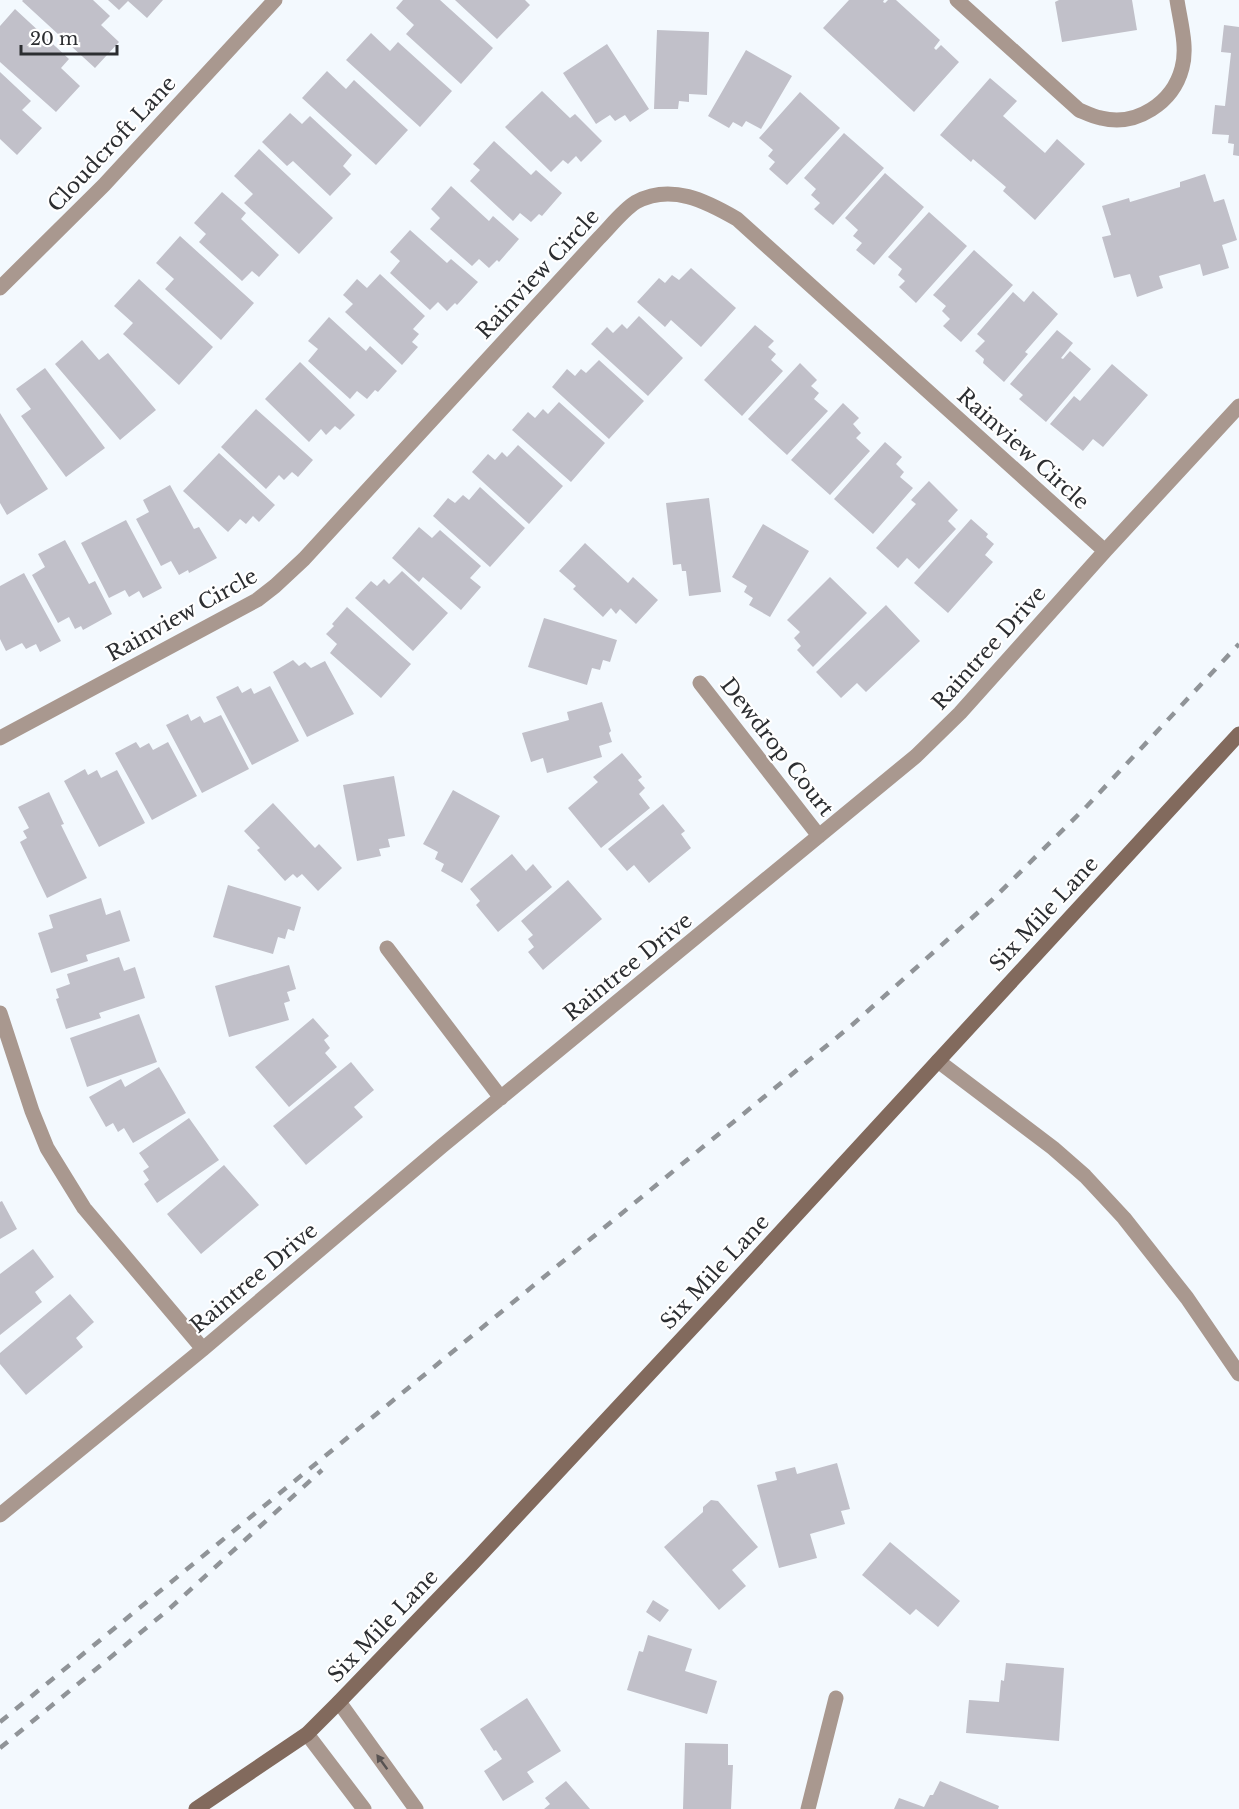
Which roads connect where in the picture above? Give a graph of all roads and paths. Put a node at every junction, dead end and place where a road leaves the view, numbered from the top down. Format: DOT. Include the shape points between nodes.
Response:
graph roads {
  1 [pos="275,0"];
  2 [pos="957,0"];
  3 [pos="1177,0"];
  4 [pos="0,288"];
  5 [pos="1239,406"];
  6 [pos="1105,551"];
  7 [pos="700,683"];
  8 [pos="1239,734"];
  9 [pos="0,738"];
  10 [pos="819,836"];
  11 [pos="387,948"];
  12 [pos="0,1013"];
  13 [pos="938,1061"];
  14 [pos="501,1098"];
  15 [pos="203,1349"];
  16 [pos="1239,1374"];
  17 [pos="0,1515"];
  18 [pos="836,1698"];
  19 [pos="339,1702"];
  20 [pos="307,1734"];
  21 [pos="196,1809"];
  22 [pos="364,1809"];
  23 [pos="416,1809"];
  24 [pos="808,1809"];
  1 -- 4 [label="street, Cloudcroft Lane" via="104,185"];
  2 -- 3 [label="street" via="1079,110 1121,120 1144,115 1163,102 1175,86 1183,67 1184,44"];
  5 -- 6 [label="street, Raintree Drive"];
  6 -- 9 [label="street, Rainview Circle" via="737,219 688,195 660,193 635,203 599,238 275,586 257,600"];
  6 -- 10 [label="street, Raintree Drive" via="916,756"];
  7 -- 10 [label="street, Dewdrop Court"];
  8 -- 13 [label="street, Six Mile Lane"];
  10 -- 14 [label="street, Raintree Drive"];
  11 -- 14 [label="street"];
  12 -- 15 [label="street" via="47,1148 84,1208"];
  13 -- 16 [label="street" via="1085,1176 1187,1298"];
  13 -- 19 [label="street, Six Mile Lane"];
  14 -- 15 [label="street, Raintree Drive"];
  15 -- 17 [label="street, Raintree Drive"];
  18 -- 24 [label="street"];
  19 -- 20 [label="street, Six Mile Lane"];
  23 -- 19 [label="street, one-way"];
  20 -- 21 [label="street, Six Mile Lane"];
  20 -- 22 [label="street"];
}
